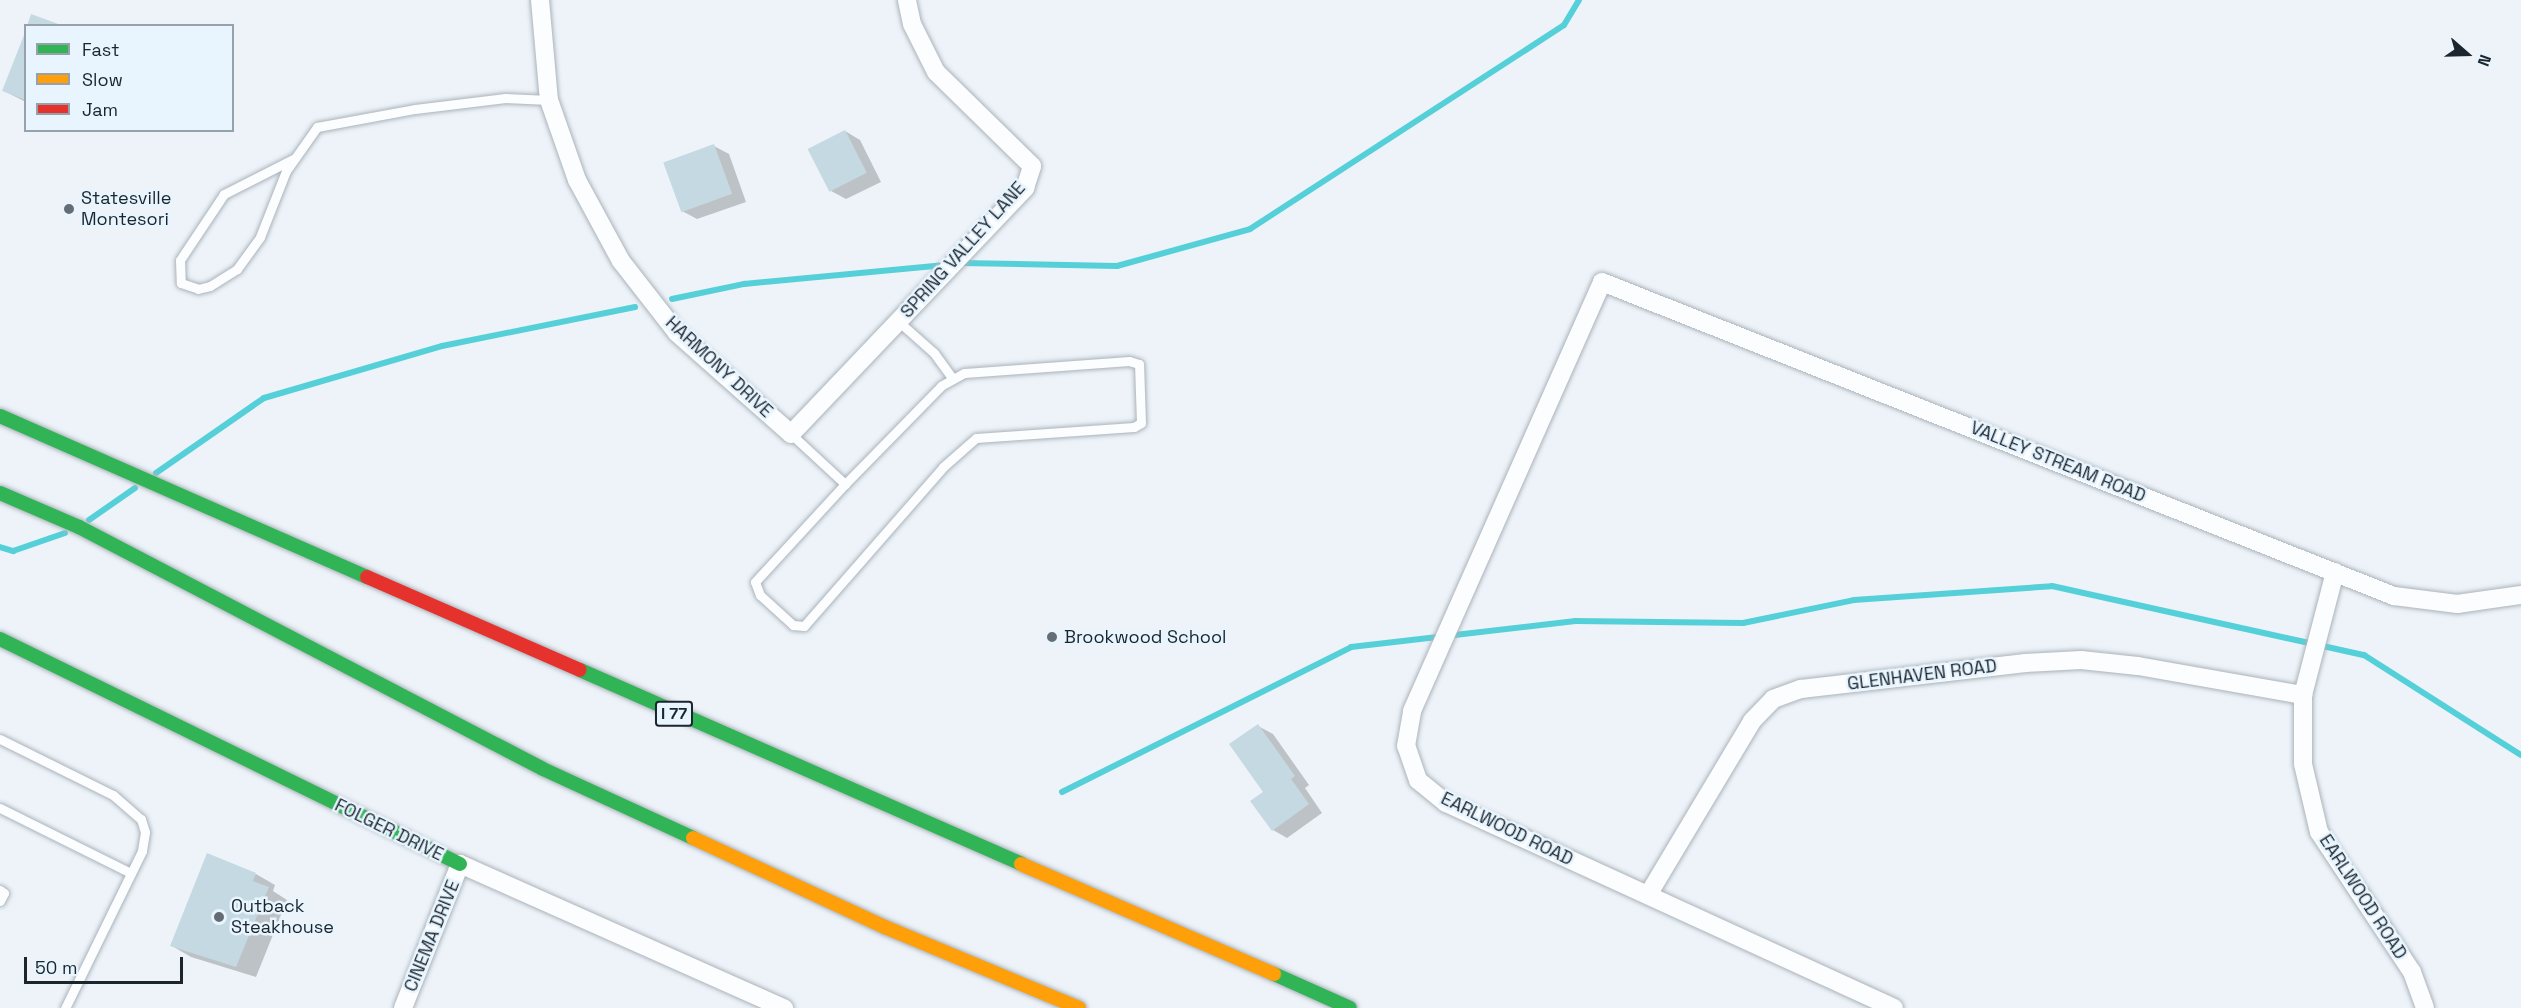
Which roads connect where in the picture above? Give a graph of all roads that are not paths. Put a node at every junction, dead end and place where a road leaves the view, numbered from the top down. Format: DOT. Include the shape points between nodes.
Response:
graph roads {
  1 [pos="540,0"];
  2 [pos="907,0"];
  3 [pos="549,100"];
  4 [pos="295,158"];
  5 [pos="1602,282"];
  6 [pos="898,321"];
  7 [pos="953,380"];
  8 [pos="0,416"];
  9 [pos="791,434"];
  10 [pos="845,484"];
  11 [pos="0,494"];
  12 [pos="2335,572"];
  13 [pos="2521,595"];
  14 [pos="0,639"];
  15 [pos="2303,694"];
  16 [pos="0,739"];
  17 [pos="0,808"];
  18 [pos="460,864"];
  19 [pos="131,873"];
  20 [pos="0,890"];
  21 [pos="1648,896"];
  22 [pos="0,901"];
  23 [pos="65,1008"];
  24 [pos="403,1008"];
  25 [pos="784,1008"];
  26 [pos="1079,1008"];
  27 [pos="1350,1008"];
  28 [pos="1894,1008"];
  29 [pos="2425,1008"];
  1 -- 3 [label="street, HARMONY DRIVE"];
  2 -- 6 [label="street, SPRING VALLEY LANE" via="912,24 936,72 1032,166 1025,188"];
  3 -- 4 [label="lane" via="506,98 415,109 317,128"];
  3 -- 9 [label="street, HARMONY DRIVE" via="577,180 621,261 677,333"];
  4 -- 4 [label="lane" via="224,194 180,260 181,283 198,289 237,269 260,237"];
  5 -- 12 [label="street, VALLEY STREAM ROAD"];
  5 -- 21 [label="street, EARLWOOD ROAD" via="1412,711 1406,746 1418,780 1446,803"];
  6 -- 7 [label="lane" via="934,353"];
  6 -- 9 [label="street, SPRING VALLEY LANE"];
  7 -- 10 [label="lane" via="895,430"];
  7 -- 10 [label="lane" via="964,373 1129,361 1139,364 1141,423 1134,428 976,438 943,467 804,626 793,625 760,595 755,582"];
  8 -- 27 [label="main road, I 77"];
  9 -- 10 [label="lane"];
  11 -- 26 [label="main road" via="79,527 543,769 887,928"];
  12 -- 13 [label="street, VALLEY STREAM ROAD" via="2394,596 2457,604"];
  12 -- 15 [label="street, EARLWOOD ROAD"];
  14 -- 18 [label="main road, FOLGER DRIVE"];
  15 -- 21 [label="street, GLENHAVEN ROAD" via="2081,660 1801,689 1773,699 1752,721"];
  15 -- 29 [label="street, EARLWOOD ROAD" via="2303,764 2319,832 2412,972"];
  16 -- 19 [label="lane" via="130,807 141,819 145,832 142,851"];
  17 -- 19 [label="lane"];
  18 -- 24 [label="street, CINEMA DRIVE"];
  18 -- 25 [label="street, FOLGER DRIVE"];
  19 -- 23 [label="lane"];
  20 -- 22 [label="lane" via="4,893"];
  21 -- 28 [label="street, EARLWOOD ROAD"];
}
